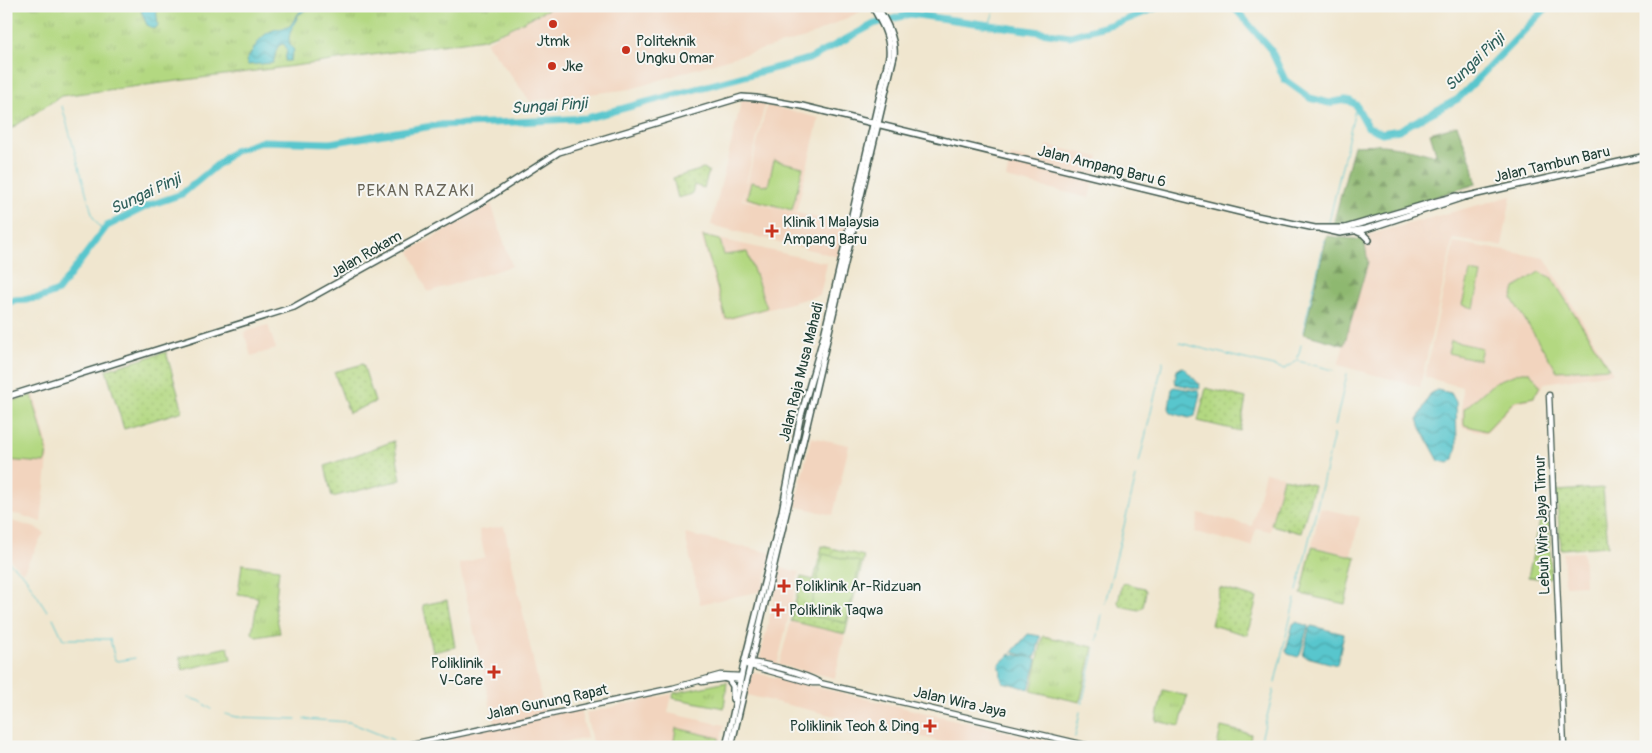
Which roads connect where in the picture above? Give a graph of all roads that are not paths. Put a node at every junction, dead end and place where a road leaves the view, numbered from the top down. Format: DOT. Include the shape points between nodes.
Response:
graph roads {
  1 [pos="872,6"];
  2 [pos="878,10"];
  3 [pos="723,102"];
  4 [pos="876,124"];
  5 [pos="1646,156"];
  6 [pos="1464,198"];
  7 [pos="1385,218"];
  8 [pos="1368,228"];
  9 [pos="1320,229"];
  10 [pos="1335,229"];
  11 [pos="1350,232"];
  12 [pos="1369,240"];
  13 [pos="824,335"];
  14 [pos="814,392"];
  15 [pos="1549,394"];
  16 [pos="6,397"];
  17 [pos="798,434"];
  18 [pos="748,664"];
  19 [pos="723,678"];
  20 [pos="742,680"];
  21 [pos="701,681"];
  22 [pos="734,706"];
  23 [pos="398,747"];
  24 [pos="726,747"];
  25 [pos="731,747"];
  26 [pos="1094,747"];
  27 [pos="1564,747"];
  1 -- 2 [label="main road, Jalan Raja Musa Mahadi"];
  2 -- 4 [label="main road, Jalan Raja Musa Mahadi" via="890,47"];
  3 -- 4 [label="main road, Jalan Ampang Baru 6" via="749,97"];
  3 -- 16 [label="main road, Jalan Rokam" via="559,152 477,206 294,307"];
  4 -- 9 [label="main road, Jalan Ampang Baru 6"];
  4 -- 13 [label="main road, Jalan Raja Musa Mahadi"];
  4 -- 14 [label="main road, Jalan Raja Musa Mahadi"];
  5 -- 6 [label="main road, Jalan Tambun Baru"];
  6 -- 7 [label="main road, Jalan Tambun Baru" via="1456,196 1437,200"];
  6 -- 8 [label="main road, Jalan Tambun Baru"];
  7 -- 8 [label="main road"];
  7 -- 10 [label="main road, Jalan Ampang Baru 6"];
  8 -- 10 [label="main road"];
  8 -- 11 [label="main road, Jalan Ampang Baru 6"];
  9 -- 10 [label="main road, Jalan Ampang Baru 6"];
  9 -- 11 [label="main road, Jalan Ampang Baru 6" via="1334,233"];
  11 -- 12 [label="main road" via="1361,232"];
  13 -- 14 [label="main road" via="813,381"];
  13 -- 17 [label="main road, Jalan Raja Musa Mahadi"];
  14 -- 17 [label="main road" via="810,393"];
  14 -- 18 [label="main road, Jalan Raja Musa Mahadi"];
  15 -- 27 [label="street, Lebuh Wira Jaya Timur"];
  17 -- 18 [label="main road, Jalan Raja Musa Mahadi"];
  18 -- 20 [label="main road, Jalan Raja Musa Mahadi"];
  18 -- 20 [label="main road, Jalan Raja Musa Mahadi"];
  18 -- 26 [label="street, Jalan Wira Jaya"];
  19 -- 20 [label="street, Jalan Gunung Rapat"];
  19 -- 21 [label="street, Jalan Gunung Rapat"];
  19 -- 22 [label="main road" via="733,686"];
  20 -- 21 [label="street, Jalan Gunung Rapat" via="720,676"];
  20 -- 22 [label="main road, Jalan Raja Musa Mahadi"];
  20 -- 25 [label="main road, Jalan Raja Musa Mahadi"];
  21 -- 23 [label="street, Jalan Gunung Rapat"];
  22 -- 24 [label="main road, Jalan Raja Musa Mahadi"];
}
